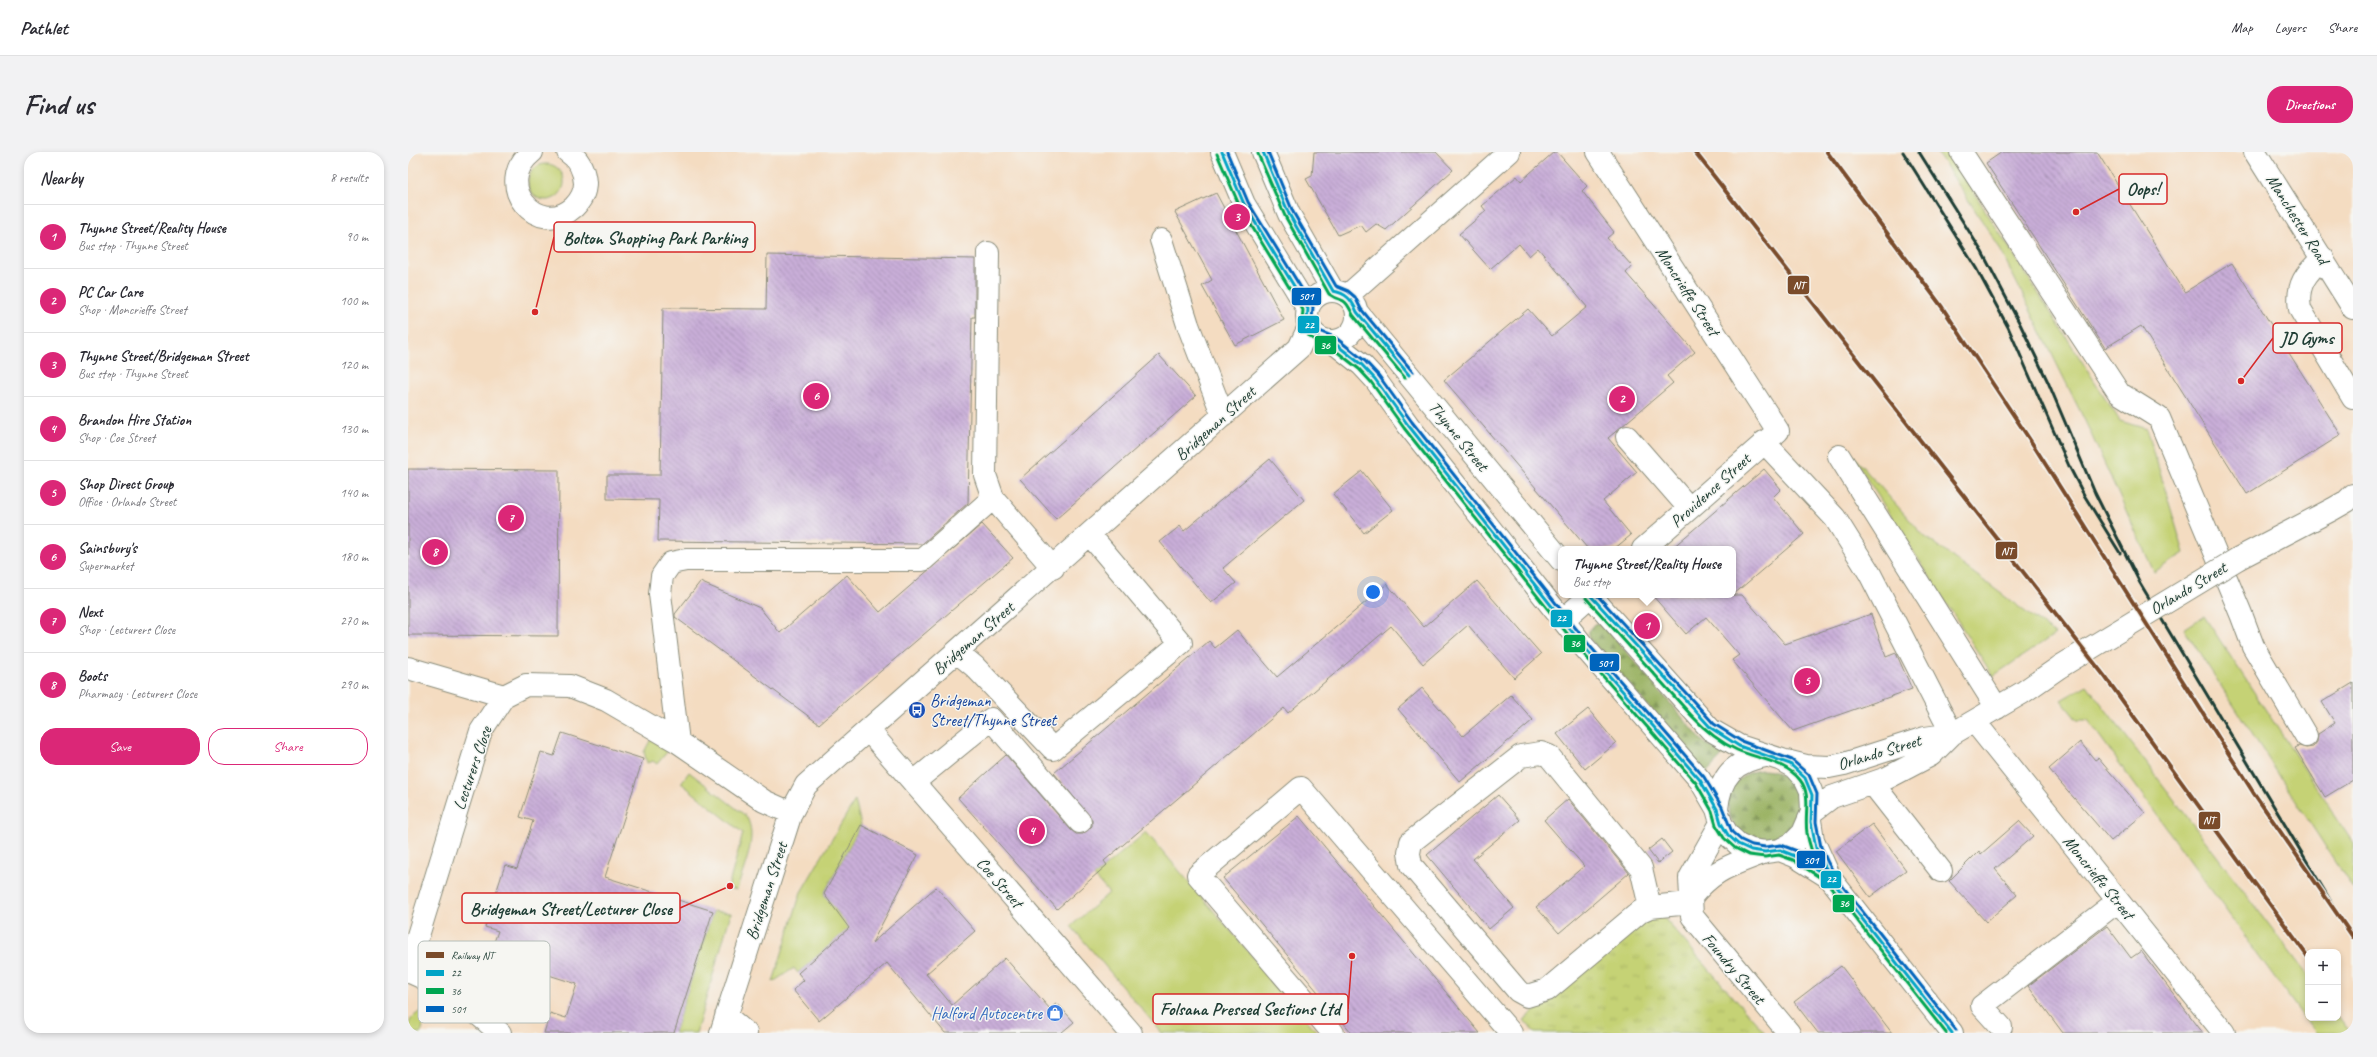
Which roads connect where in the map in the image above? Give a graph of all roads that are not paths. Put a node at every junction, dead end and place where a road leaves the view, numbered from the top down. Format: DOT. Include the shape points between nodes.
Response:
graph roads {
  1 [pos="568,152"];
  2 [pos="1222,152"];
  3 [pos="1263,152"];
  4 [pos="1510,152"];
  5 [pos="1598,152"];
  6 [pos="1961,152"];
  7 [pos="2255,152"];
  8 [pos="526,154"];
  9 [pos="1161,240"];
  10 [pos="988,253"];
  11 [pos="2323,258"];
  12 [pos="2349,294"];
  13 [pos="1346,300"];
  14 [pos="1309,318"];
  15 [pos="1329,341"];
  16 [pos="1300,348"];
  17 [pos="2353,398"];
  18 [pos="1223,416"];
  19 [pos="1771,436"];
  20 [pos="1627,437"];
  21 [pos="1839,456"];
  22 [pos="993,498"];
  23 [pos="2347,501"];
  24 [pos="1689,508"];
  25 [pos="1090,535"];
  26 [pos="1646,546"];
  27 [pos="1558,556"];
  28 [pos="1053,568"];
  29 [pos="1587,598"];
  30 [pos="1593,598"];
  31 [pos="1563,620"];
  32 [pos="957,652"];
  33 [pos="408,668"];
  34 [pos="504,696"];
  35 [pos="1997,708"];
  36 [pos="1974,721"];
  37 [pos="869,730"];
  38 [pos="1952,734"];
  39 [pos="2306,736"];
  40 [pos="678,742"];
  41 [pos="1774,758"];
  42 [pos="914,782"];
  43 [pos="1873,784"];
  44 [pos="791,813"];
  45 [pos="1719,816"];
  46 [pos="1811,816"];
  47 [pos="1080,822"];
  48 [pos="1772,851"];
  49 [pos="1941,871"];
  50 [pos="1830,878"];
  51 [pos="1690,901"];
  52 [pos="2118,901"];
  53 [pos="1650,907"];
  54 [pos="408,970"];
  55 [pos="418,975"];
  56 [pos="488,1023"];
  57 [pos="724,1025"];
  58 [pos="2001,1027"];
  59 [pos="500,1033"];
  60 [pos="746,1033"];
  61 [pos="1131,1033"];
  62 [pos="1333,1033"];
  63 [pos="1511,1033"];
  64 [pos="1789,1033"];
  65 [pos="1952,1033"];
  66 [pos="2224,1033"];
  1 -- 8 [label="street" via="580,165 585,186 580,199 573,207 561,215 553,216 536,214 522,202 516,191 518,167"];
  2 -- 14 [label="street" via="1244,204"];
  3 -- 13 [label="street, Thynne Street" via="1289,214"];
  4 -- 13 [label="street"];
  5 -- 19 [label="street, Moncrieffe Street"];
  6 -- 39 [label="street" via="2119,393 2159,418 2253,646"];
  7 -- 11 [label="street, Manchester Road"];
  9 -- 18 [label="street" via="1188,325"];
  10 -- 22 [label="street" via="984,459 985,475"];
  11 -- 12 [label="street, Manchester Road"];
  11 -- 17 [label="street" via="2303,278 2299,294 2300,309"];
  13 -- 14 [label="street" via="1317,296"];
  13 -- 15 [label="street" via="1357,320 1349,335"];
  13 -- 27 [label="street, Thynne Street"];
  14 -- 15 [label="street" via="1319,338"];
  14 -- 16 [label="street, Bridgeman Street"];
  15 -- 16 [label="street, Bridgeman Street"];
  15 -- 31 [label="street, Thynne Street" via="1362,365 1375,379 1408,425"];
  16 -- 18 [label="street, Bridgeman Street"];
  18 -- 25 [label="street, Bridgeman Street"];
  19 -- 24 [label="street, Providence Street"];
  19 -- 38 [label="street, Moncrieffe Street" via="1839,524 1870,574"];
  20 -- 24 [label="street"];
  21 -- 35 [label="street"];
  22 -- 28 [label="street"];
  22 -- 40 [label="street" via="923,560 686,560 671,563 662,576 660,594"];
  23 -- 35 [label="street, Orlando Street, bridge" via="2238,558"];
  24 -- 26 [label="street, Providence Street"];
  25 -- 28 [label="street, Bridgeman Street"];
  25 -- 32 [label="street" via="1181,643 1053,749 975,667"];
  28 -- 32 [label="street, Bridgeman Street"];
  29 -- 31 [label="street"];
  30 -- 41 [label="street, Thynne Street" via="1711,730 1739,746"];
  31 -- 45 [label="street, Thynne Street" via="1700,780"];
  32 -- 37 [label="street, Bridgeman Street"];
  33 -- 34 [label="street"];
  34 -- 40 [label="street" via="526,686 570,686 606,700"];
  34 -- 54 [label="street, Lecturers Close" via="481,731"];
  35 -- 36 [label="street, Orlando Street"];
  36 -- 38 [label="street, Orlando Street"];
  36 -- 52 [label="street, Moncrieffe Street"];
  37 -- 42 [label="street, Coe Street"];
  37 -- 44 [label="street, Bridgeman Street" via="806,785"];
  38 -- 41 [label="street, Orlando Street" via="1925,738 1828,767 1806,766"];
  38 -- 43 [label="street, Orlando Street" via="1931,755"];
  40 -- 44 [label="street" via="764,801"];
  41 -- 45 [label="street" via="1750,759 1736,766 1725,778 1718,793"];
  41 -- 46 [label="street, Thynne Street" via="1795,767 1805,778 1811,791"];
  42 -- 47 [label="street" via="991,719"];
  42 -- 61 [label="street, Coe Street"];
  43 -- 46 [label="street, Orlando Street" via="1832,797"];
  43 -- 49 [label="street"];
  44 -- 57 [label="street, Bridgeman Street"];
  45 -- 48 [label="street, Thynne Street" via="1728,835 1738,844 1751,850"];
  45 -- 51 [label="street, Foundry Street" via="1690,878"];
  46 -- 48 [label="street" via="1804,833 1793,843"];
  46 -- 50 [label="street, Thynne Street" via="1813,840"];
  48 -- 50 [label="street, Thynne Street" via="1794,856"];
  48 -- 51 [label="street" via="1722,869 1705,881"];
  50 -- 65 [label="street, Thynne Street"];
  51 -- 53 [label="street"];
  51 -- 64 [label="street, Foundry Street" via="1692,916 1696,923"];
  52 -- 58 [label="street" via="1982,1006"];
  52 -- 66 [label="street, Moncrieffe Street"];
  53 -- 53 [label="street" via="1641,911 1547,990 1527,996 1518,991 1411,865 1411,842 1521,756 1541,753 1549,756 1641,868"];
  54 -- 55 [label="street"];
  56 -- 59 [label="street"];
  57 -- 60 [label="street"];
  62 -- 63 [label="street" via="1198,875 1301,788"];
}
